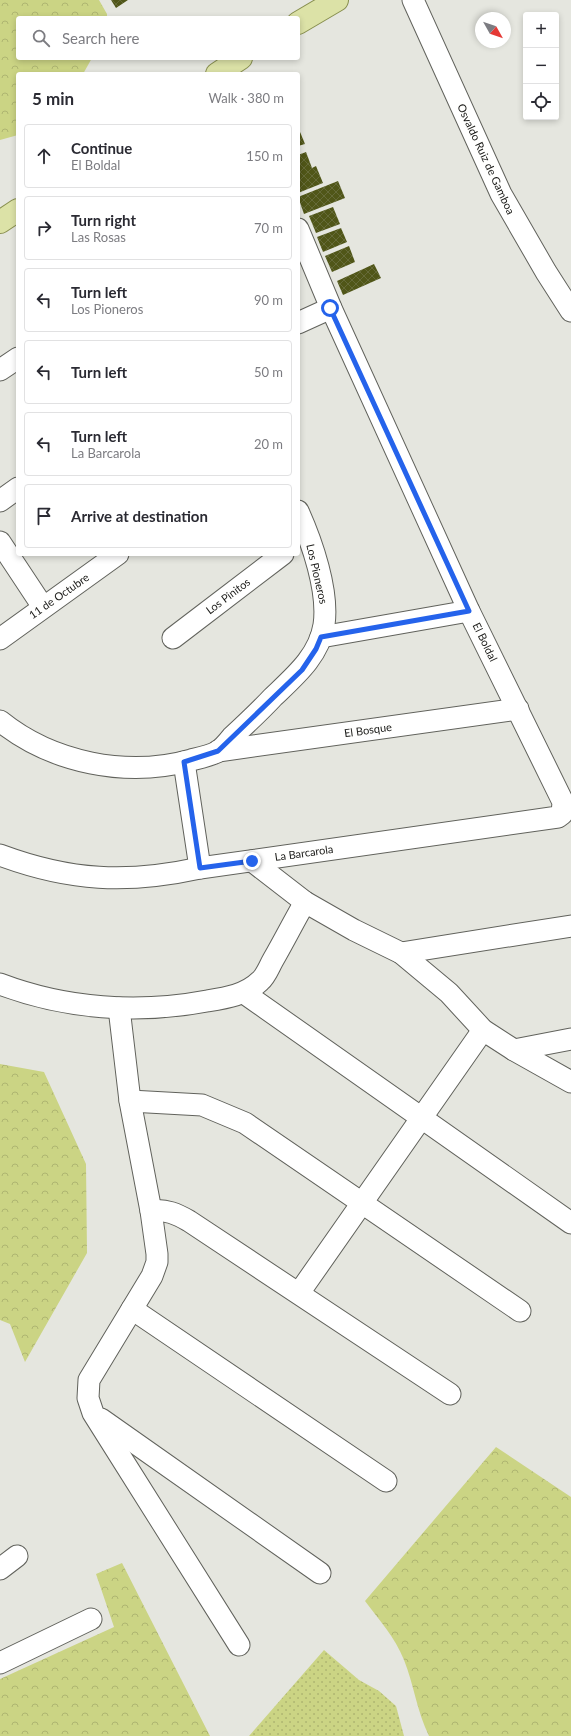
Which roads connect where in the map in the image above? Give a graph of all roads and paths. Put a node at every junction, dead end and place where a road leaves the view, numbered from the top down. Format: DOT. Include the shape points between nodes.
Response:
graph roads {
  1 [pos="337,0"];
  2 [pos="413,0"];
  3 [pos="300,22"];
  4 [pos="16,211"];
  5 [pos="0,222"];
  6 [pos="300,234"];
  7 [pos="330,308"];
  8 [pos="571,311"];
  9 [pos="300,322"];
  10 [pos="16,359"];
  11 [pos="0,370"];
  12 [pos="16,489"];
  13 [pos="0,501"];
  14 [pos="300,522"];
  15 [pos="303,539"];
  16 [pos="0,542"];
  17 [pos="115,556"];
  18 [pos="280,556"];
  19 [pos="43,607"];
  20 [pos="469,611"];
  21 [pos="321,637"];
  22 [pos="0,638"];
  23 [pos="173,638"];
  24 [pos="518,709"];
  25 [pos="0,721"];
  26 [pos="218,751"];
  27 [pos="184,762"];
  28 [pos="562,814"];
  29 [pos="0,855"];
  30 [pos="252,861"];
  31 [pos="200,868"];
  32 [pos="305,902"];
  33 [pos="571,926"];
  34 [pos="401,953"];
  35 [pos="0,984"];
  36 [pos="244,993"];
  37 [pos="119,1008"];
  38 [pos="483,1030"];
  39 [pos="571,1039"];
  40 [pos="514,1050"];
  41 [pos="571,1082"];
  42 [pos="130,1101"];
  43 [pos="420,1118"];
  44 [pos="362,1202"];
  45 [pos="151,1211"];
  46 [pos="571,1223"];
  47 [pos="299,1293"];
  48 [pos="132,1309"];
  49 [pos="520,1311"];
  50 [pos="450,1394"];
  51 [pos="93,1413"];
  52 [pos="386,1481"];
  53 [pos="17,1556"];
  54 [pos="0,1569"];
  55 [pos="320,1573"];
  56 [pos="91,1619"];
  57 [pos="239,1645"];
  58 [pos="0,1663"];
  1 -- 3 [label="main road"];
  2 -- 8 [label="street, Osvaldo Ruiz de Gamboa" via="501,194"];
  4 -- 5 [label="main road"];
  6 -- 7 [label="street, El Boldal"];
  7 -- 9 [label="street"];
  7 -- 20 [label="street, El Boldal"];
  10 -- 11 [label="street"];
  12 -- 13 [label="street"];
  14 -- 15 [label="street, Los Pioneros"];
  15 -- 21 [label="street, Los Pioneros" via="325,603"];
  16 -- 19 [label="street"];
  17 -- 19 [label="street, 11 de Octubre"];
  18 -- 23 [label="street, Los Pinitos"];
  19 -- 22 [label="street, 11 de Octubre"];
  20 -- 21 [label="street"];
  20 -- 24 [label="street, El Boldal"];
  21 -- 26 [label="street, Los Pioneros" via="302,670"];
  24 -- 26 [label="street, El Bosque"];
  24 -- 28 [label="street, El Boldal" via="563,802"];
  25 -- 27 [label="street, Los Pioneros" via="38,745 74,759 132,767"];
  26 -- 27 [label="street, Los Pioneros"];
  27 -- 31 [label="street"];
  28 -- 30 [label="street, La Barcarola" via="558,817"];
  29 -- 31 [label="street, La Barcarola" via="48,870 98,878 150,877"];
  30 -- 31 [label="street, La Barcarola"];
  30 -- 32 [label="street"];
  32 -- 34 [label="street"];
  32 -- 36 [label="street" via="261,981"];
  33 -- 34 [label="street"];
  34 -- 38 [label="street" via="449,993"];
  35 -- 37 [label="street" via="64,1002"];
  36 -- 37 [label="street" via="170,1007"];
  36 -- 43 [label="street"];
  37 -- 42 [label="street"];
  38 -- 40 [label="street"];
  38 -- 43 [label="street"];
  39 -- 40 [label="street"];
  40 -- 41 [label="street"];
  42 -- 44 [label="street" via="202,1105 245,1122"];
  42 -- 45 [label="street"];
  43 -- 44 [label="street"];
  43 -- 46 [label="street"];
  44 -- 47 [label="street"];
  44 -- 49 [label="street"];
  45 -- 47 [label="street" via="165,1210 178,1215"];
  45 -- 48 [label="street" via="157,1262 152,1276"];
  47 -- 50 [label="street"];
  48 -- 51 [label="street" via="89,1380 88,1398"];
  48 -- 52 [label="street"];
  51 -- 55 [label="street"];
  51 -- 57 [label="street"];
  53 -- 54 [label="street"];
  56 -- 58 [label="street"];
}
